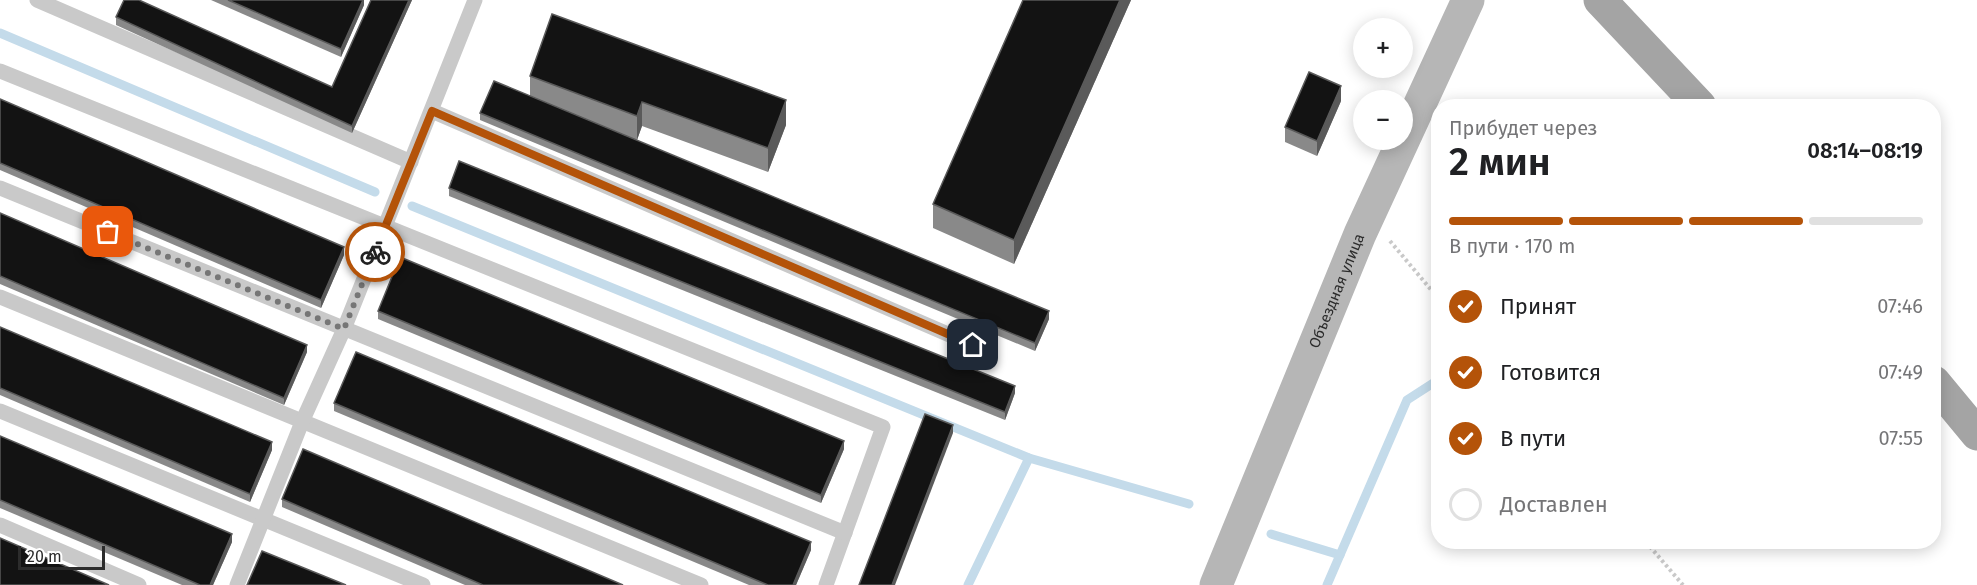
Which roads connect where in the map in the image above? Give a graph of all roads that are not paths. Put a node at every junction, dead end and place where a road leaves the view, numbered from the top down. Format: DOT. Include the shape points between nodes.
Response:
graph roads {
  1 [pos="37,0"];
  2 [pos="475,0"];
  3 [pos="1468,0"];
  4 [pos="1600,0"];
  5 [pos="0,71"];
  6 [pos="1693,99"];
  7 [pos="432,111"];
  8 [pos="411,162"];
  9 [pos="0,189"];
  10 [pos="386,226"];
  11 [pos="0,297"];
  12 [pos="344,329"];
  13 [pos="973,345"];
  14 [pos="1941,390"];
  15 [pos="0,411"];
  16 [pos="302,422"];
  17 [pos="1977,434"];
  18 [pos="263,520"];
  19 [pos="0,525"];
  20 [pos="845,533"];
  21 [pos="139,585"];
  22 [pos="237,585"];
  23 [pos="423,585"];
  24 [pos="701,585"];
  25 [pos="826,585"];
  26 [pos="1216,585"];
  1 -- 8 [label="lane"];
  2 -- 7 [label="lane"];
  3 -- 26 [label="main road, Объездная улица" via="1368,216"];
  4 -- 6 [label="main road"];
  5 -- 10 [label="lane"];
  7 -- 8 [label="lane"];
  7 -- 13 [label="lane"];
  8 -- 10 [label="lane"];
  9 -- 12 [label="lane"];
  10 -- 12 [label="lane"];
  10 -- 20 [label="lane" via="883,427"];
  11 -- 16 [label="lane"];
  12 -- 16 [label="lane"];
  12 -- 20 [label="lane"];
  14 -- 17 [label="main road"];
  15 -- 18 [label="lane"];
  16 -- 18 [label="lane"];
  16 -- 24 [label="lane"];
  18 -- 22 [label="lane"];
  18 -- 23 [label="lane"];
  19 -- 21 [label="lane"];
  20 -- 25 [label="lane"];
}
